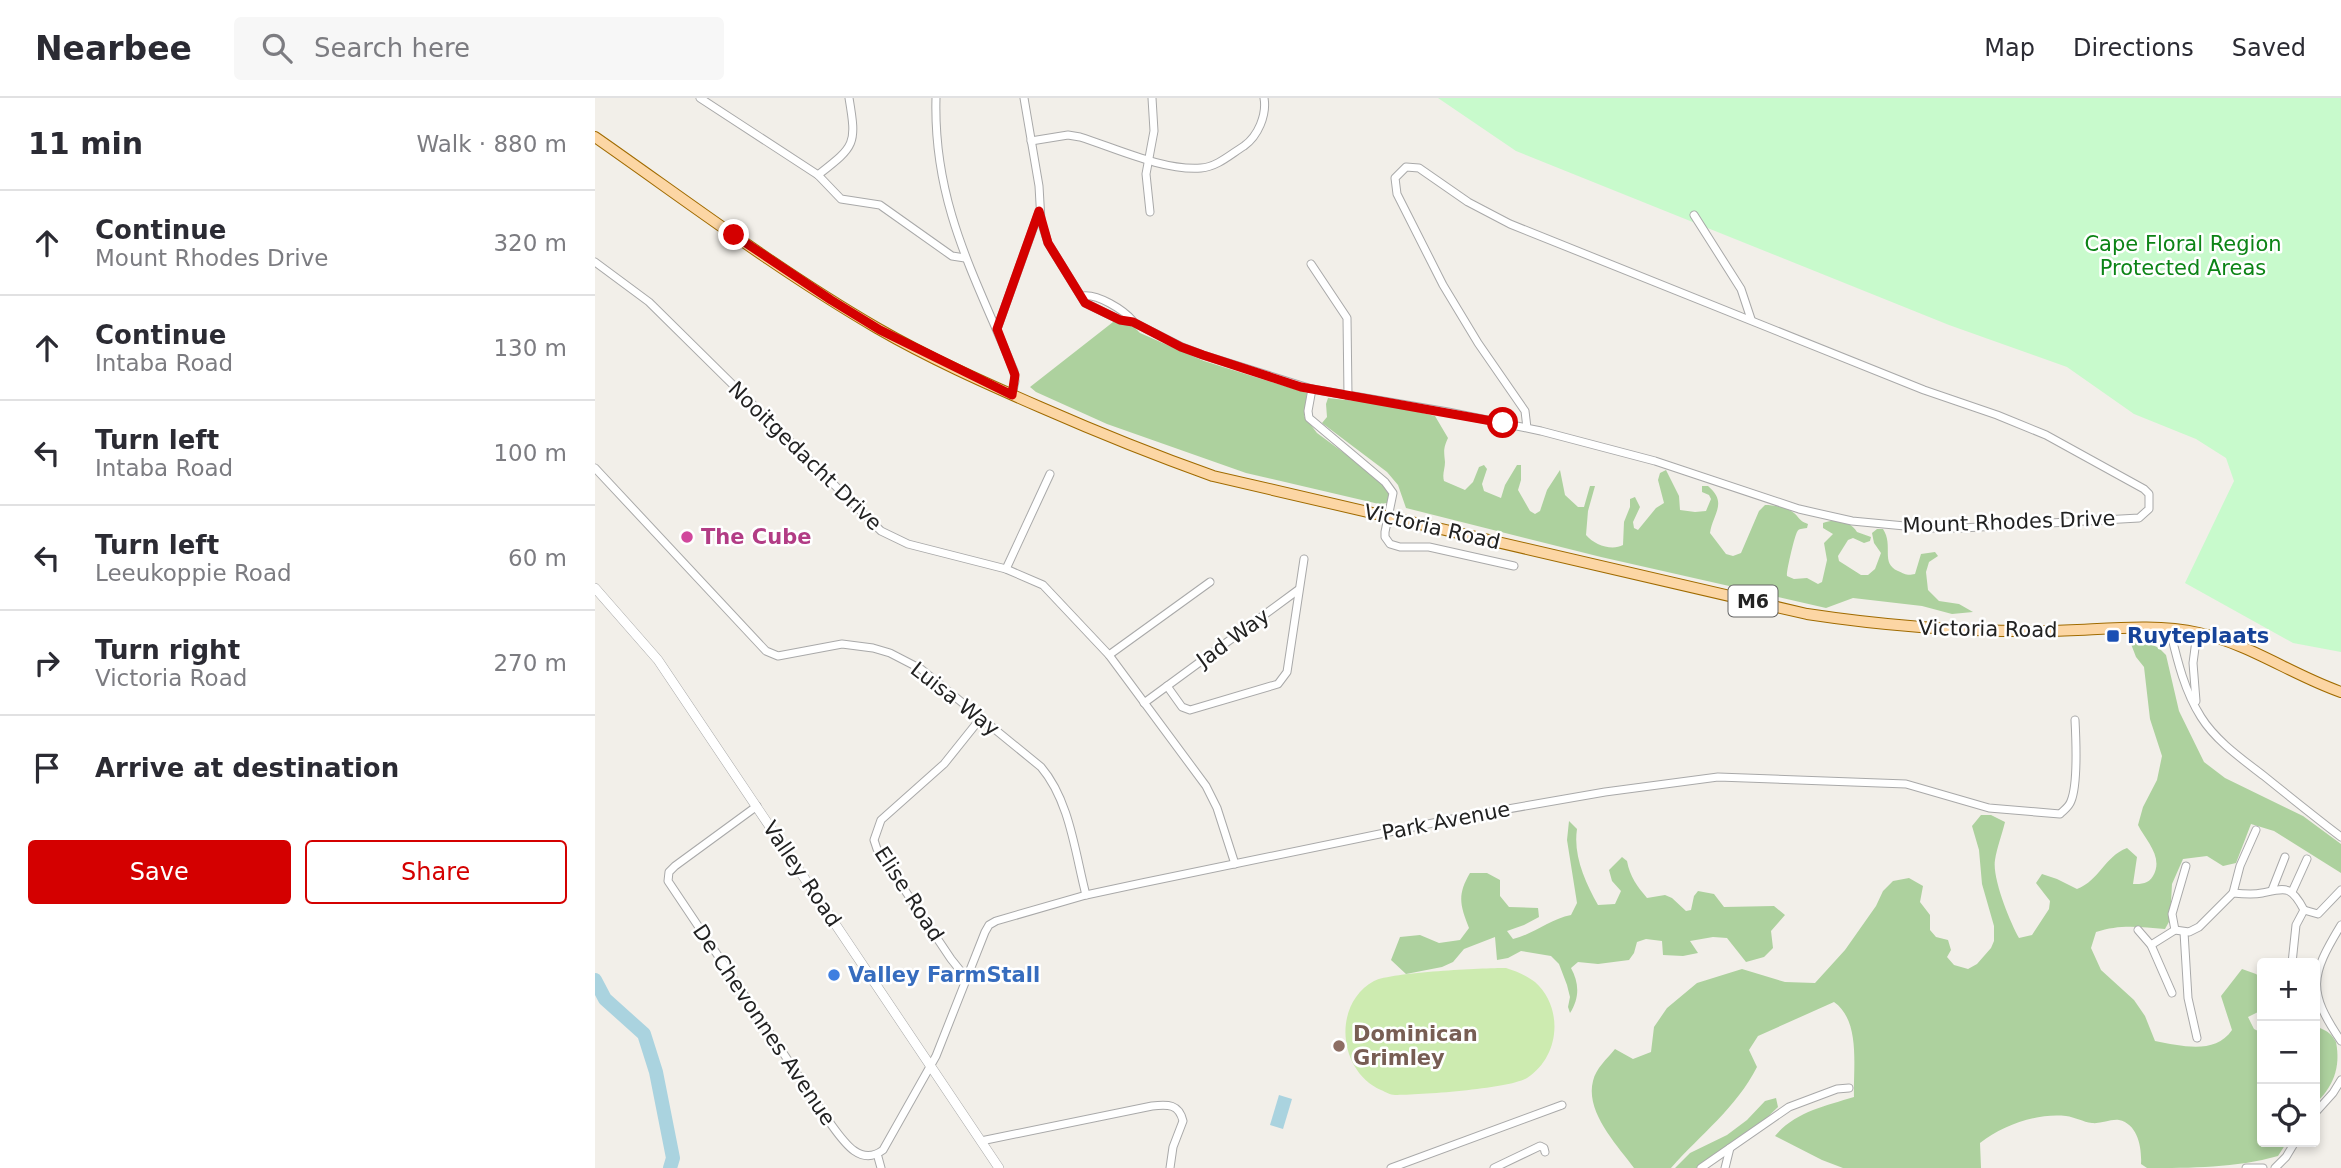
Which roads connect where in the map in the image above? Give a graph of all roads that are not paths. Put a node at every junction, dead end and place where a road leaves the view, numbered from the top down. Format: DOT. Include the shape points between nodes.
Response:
graph roads {
  1 [pos="700,98"];
  2 [pos="849,98"];
  3 [pos="936,98"];
  4 [pos="1024,98"];
  5 [pos="1152,98"];
  6 [pos="1264,98"];
  7 [pos="595,137"];
  8 [pos="1031,141"];
  9 [pos="1147,159"];
  10 [pos="818,175"];
  11 [pos="1039,211"];
  12 [pos="1150,212"];
  13 [pos="1693,215"];
  14 [pos="965,258"];
  15 [pos="595,262"];
  16 [pos="1311,264"];
  17 [pos="1751,319"];
  18 [pos="997,329"];
  19 [pos="1312,389"];
  20 [pos="1012,395"];
  21 [pos="1348,396"];
  22 [pos="1527,428"];
  23 [pos="595,468"];
  24 [pos="1050,474"];
  25 [pos="1388,516"];
  26 [pos="1385,537"];
  27 [pos="1375,539"];
  28 [pos="1304,559"];
  29 [pos="1514,566"];
  30 [pos="1006,569"];
  31 [pos="1210,582"];
  32 [pos="595,588"];
  33 [pos="1298,590"];
  34 [pos="2170,629"];
  35 [pos="2197,633"];
  36 [pos="1109,654"];
  37 [pos="1167,686"];
  38 [pos="2341,692"];
  39 [pos="1144,703"];
  40 [pos="2197,710"];
  41 [pos="980,719"];
  42 [pos="2075,720"];
  43 [pos="757,806"];
  44 [pos="2256,830"];
  45 [pos="2341,837"];
  46 [pos="2285,857"];
  47 [pos="2307,859"];
  48 [pos="1235,864"];
  49 [pos="2186,866"];
  50 [pos="2272,890"];
  51 [pos="2341,890"];
  52 [pos="2292,892"];
  53 [pos="2233,893"];
  54 [pos="1086,895"];
  55 [pos="2304,910"];
  56 [pos="2341,925"];
  57 [pos="2138,930"];
  58 [pos="2175,930"];
  59 [pos="2184,932"];
  60 [pos="2151,945"];
  61 [pos="2293,958"];
  62 [pos="967,979"];
  63 [pos="2172,993"];
  64 [pos="2197,1038"];
  65 [pos="2341,1041"];
  66 [pos="931,1065"];
  67 [pos="2341,1080"];
  68 [pos="1849,1088"];
  69 [pos="1562,1105"];
  70 [pos="2320,1107"];
  71 [pos="981,1142"];
  72 [pos="2292,1147"];
  73 [pos="1730,1148"];
  74 [pos="1545,1152"];
  75 [pos="878,1157"];
  76 [pos="881,1168"];
  77 [pos="999,1168"];
  78 [pos="1170,1168"];
  79 [pos="1391,1168"];
  80 [pos="1494,1168"];
  81 [pos="1701,1168"];
  82 [pos="1725,1168"];
  83 [pos="2246,1168"];
  84 [pos="2263,1168"];
  85 [pos="2275,1168"];
  1 -- 10 [label="street"];
  2 -- 10 [label="street" via="854,130 850,148"];
  3 -- 14 [label="street" via="939,163"];
  4 -- 8 [label="street"];
  5 -- 9 [label="street" via="1154,131"];
  6 -- 9 [label="street" via="1259,128 1250,142 1216,164 1201,168"];
  7 -- 20 [label="main road, Victoria Road / M6" via="831,300"];
  8 -- 9 [label="street" via="1068,135"];
  8 -- 11 [label="street"];
  9 -- 12 [label="street"];
  10 -- 14 [label="street" via="841,200 880,205 952,256"];
  11 -- 18 [label="street"];
  11 -- 19 [label="street, Mount Rhodes Drive" via="1048,243 1082,296 1125,311 1133,322 1181,347"];
  13 -- 17 [label="street" via="1741,289"];
  14 -- 18 [label="street"];
  15 -- 30 [label="street, Nooitgedacht Drive" via="649,302 881,531 908,544"];
  16 -- 21 [label="street" via="1347,318"];
  17 -- 22 [label="street, Mount Rhodes Drive" via="1510,223 1459,197 1414,166 1406,167 1398,172 1397,194 1443,285 1525,411"];
  17 -- 22 [label="street, Mount Rhodes Drive" via="2046,435 2144,489 2150,498 2148,509 2139,518 1962,528 1852,521"];
  18 -- 20 [label="street" via="1015,375"];
  19 -- 21 [label="street, Mount Rhodes Drive"];
  19 -- 25 [label="street" via="1309,418 1390,487 1393,498"];
  20 -- 25 [label="main road, Victoria Road / M6" via="1213,476"];
  21 -- 22 [label="street, Mount Rhodes Drive"];
  23 -- 41 [label="street, Luisa Way" via="766,651 778,656 842,644 891,653 921,669"];
  24 -- 30 [label="street"];
  25 -- 26 [label="street"];
  25 -- 34 [label="main road, Victoria Road / M6" via="1807,614 1865,623 1978,632"];
  26 -- 27 [label="street"];
  26 -- 29 [label="street" via="1400,547 1429,548"];
  28 -- 33 [label="street, Jad Way"];
  30 -- 36 [label="street, Nooitgedacht Drive" via="1043,586"];
  31 -- 36 [label="street"];
  32 -- 43 [label="street, Valley Road" via="658,660"];
  33 -- 37 [label="street, Jad Way"];
  33 -- 37 [label="street, Jad Way" via="1287,672 1278,684 1190,710 1182,707"];
  34 -- 35 [label="main road, Victoria Road / M6"];
  34 -- 40 [label="street"];
  35 -- 38 [label="main road, Victoria Road / M6" via="2242,647"];
  35 -- 40 [label="street" via="2193,663"];
  36 -- 39 [label="street, Nooitgedacht Drive"];
  37 -- 39 [label="street, Jad Way"];
  39 -- 48 [label="street, Nooitgedacht Drive" via="1211,793"];
  40 -- 45 [label="street" via="2232,751"];
  41 -- 54 [label="street, Luisa Way" via="1041,767 1056,788"];
  41 -- 62 [label="street, Elise Road" via="944,764 881,820 874,840"];
  42 -- 48 [label="street, Park Avenue" via="2074,788 2069,805 2060,814 1989,808 1906,784 1718,777 1462,817"];
  43 -- 66 [label="street, Valley Road"];
  43 -- 75 [label="street, De Chevonnes Avenue" via="671,869 669,883 850,1151 863,1163"];
  44 -- 53 [label="street"];
  46 -- 50 [label="street"];
  47 -- 52 [label="street"];
  48 -- 54 [label="street, Park Avenue"];
  49 -- 58 [label="street" via="2172,914"];
  50 -- 52 [label="street"];
  50 -- 53 [label="street"];
  51 -- 55 [label="street" via="2318,914"];
  52 -- 55 [label="street"];
  53 -- 59 [label="street" via="2199,927"];
  54 -- 62 [label="street, Park Avenue" via="989,925"];
  55 -- 61 [label="street" via="2296,925"];
  56 -- 65 [label="street" via="2316,979 2321,1010"];
  57 -- 60 [label="street"];
  58 -- 59 [label="street"];
  58 -- 60 [label="street"];
  59 -- 64 [label="street" via="2188,998"];
  60 -- 63 [label="street"];
  62 -- 66 [label="street, Park Avenue"];
  66 -- 71 [label="street, Valley Road"];
  66 -- 75 [label="street"];
  67 -- 70 [label="street"];
  68 -- 73 [label="street" via="1789,1107"];
  69 -- 79 [label="street"];
  71 -- 77 [label="street, Valley Road"];
  71 -- 78 [label="street" via="1170,1105 1183,1121"];
  72 -- 85 [label="street"];
  73 -- 81 [label="street"];
  73 -- 82 [label="street"];
  74 -- 80 [label="street" via="1540,1146"];
  75 -- 76 [label="street"];
  83 -- 84 [label="street"];
}
